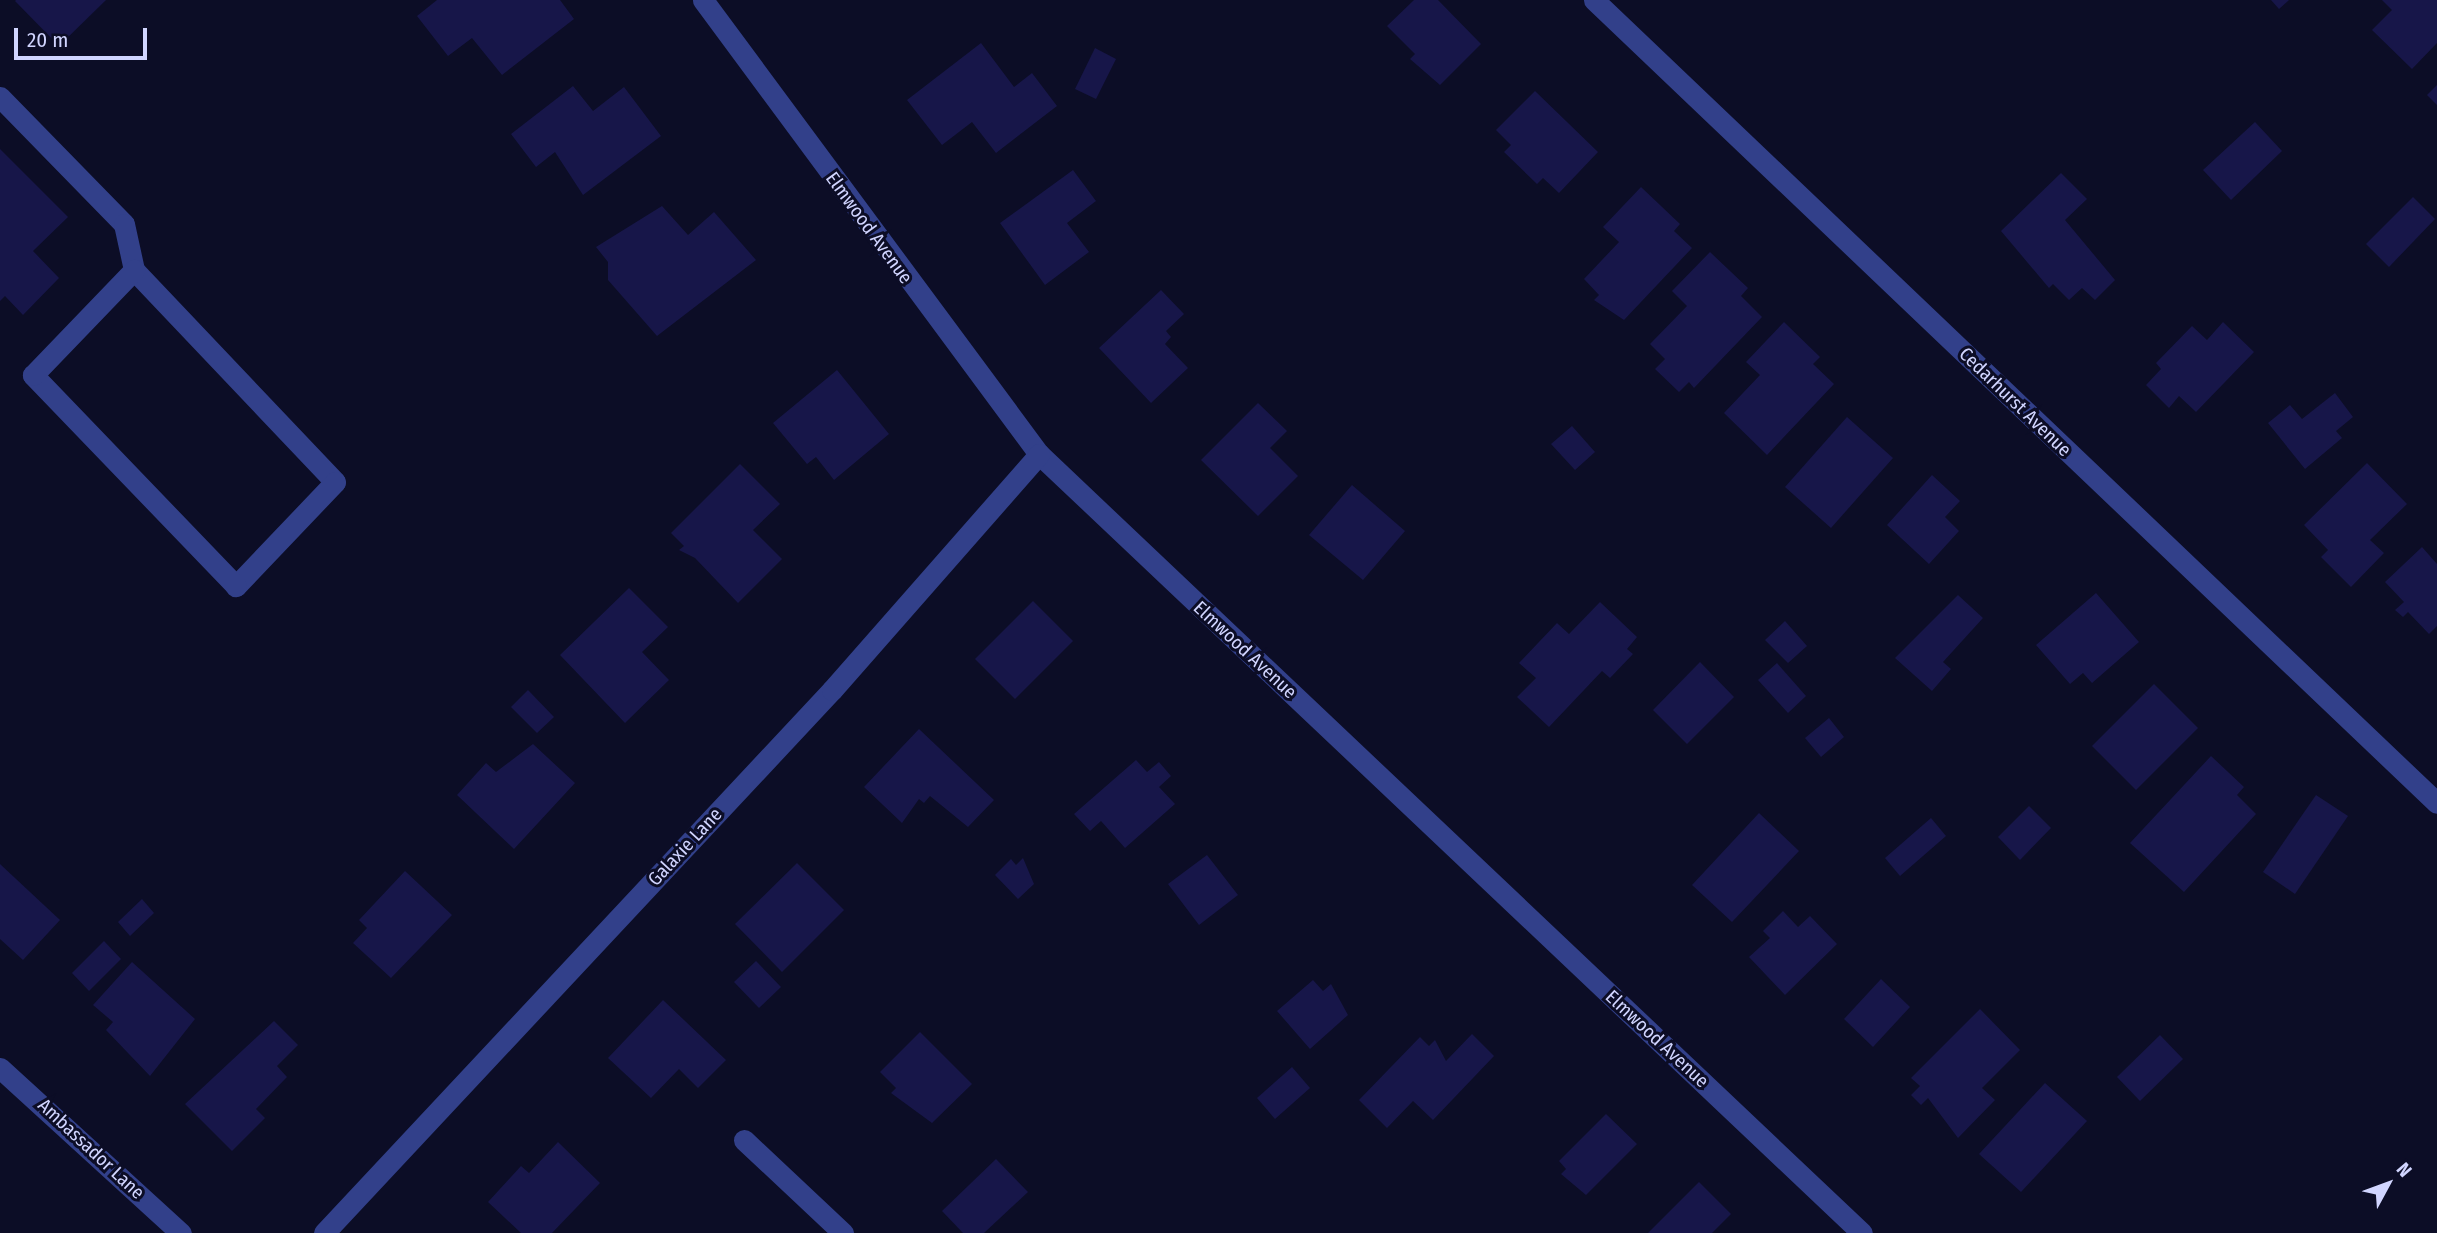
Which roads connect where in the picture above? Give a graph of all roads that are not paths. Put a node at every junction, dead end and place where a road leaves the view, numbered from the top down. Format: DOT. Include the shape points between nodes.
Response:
graph roads {
  1 [pos="703,0"];
  2 [pos="1594,0"];
  3 [pos="0,97"];
  4 [pos="134,270"];
  5 [pos="1039,454"];
  6 [pos="2437,803"];
  7 [pos="0,1068"];
  8 [pos="744,1140"];
  9 [pos="181,1233"];
  10 [pos="324,1233"];
  11 [pos="843,1233"];
  12 [pos="1862,1233"];
  1 -- 5 [label="street, Elmwood Avenue"];
  2 -- 6 [label="street, Cedarhurst Avenue"];
  3 -- 4 [label="street" via="124,224"];
  4 -- 4 [label="street" via="33,375 236,586 335,482"];
  5 -- 10 [label="street, Galaxie Lane" via="832,690"];
  5 -- 12 [label="street, Elmwood Avenue"];
  7 -- 9 [label="street, Ambassador Lane"];
  8 -- 11 [label="street"];
}
